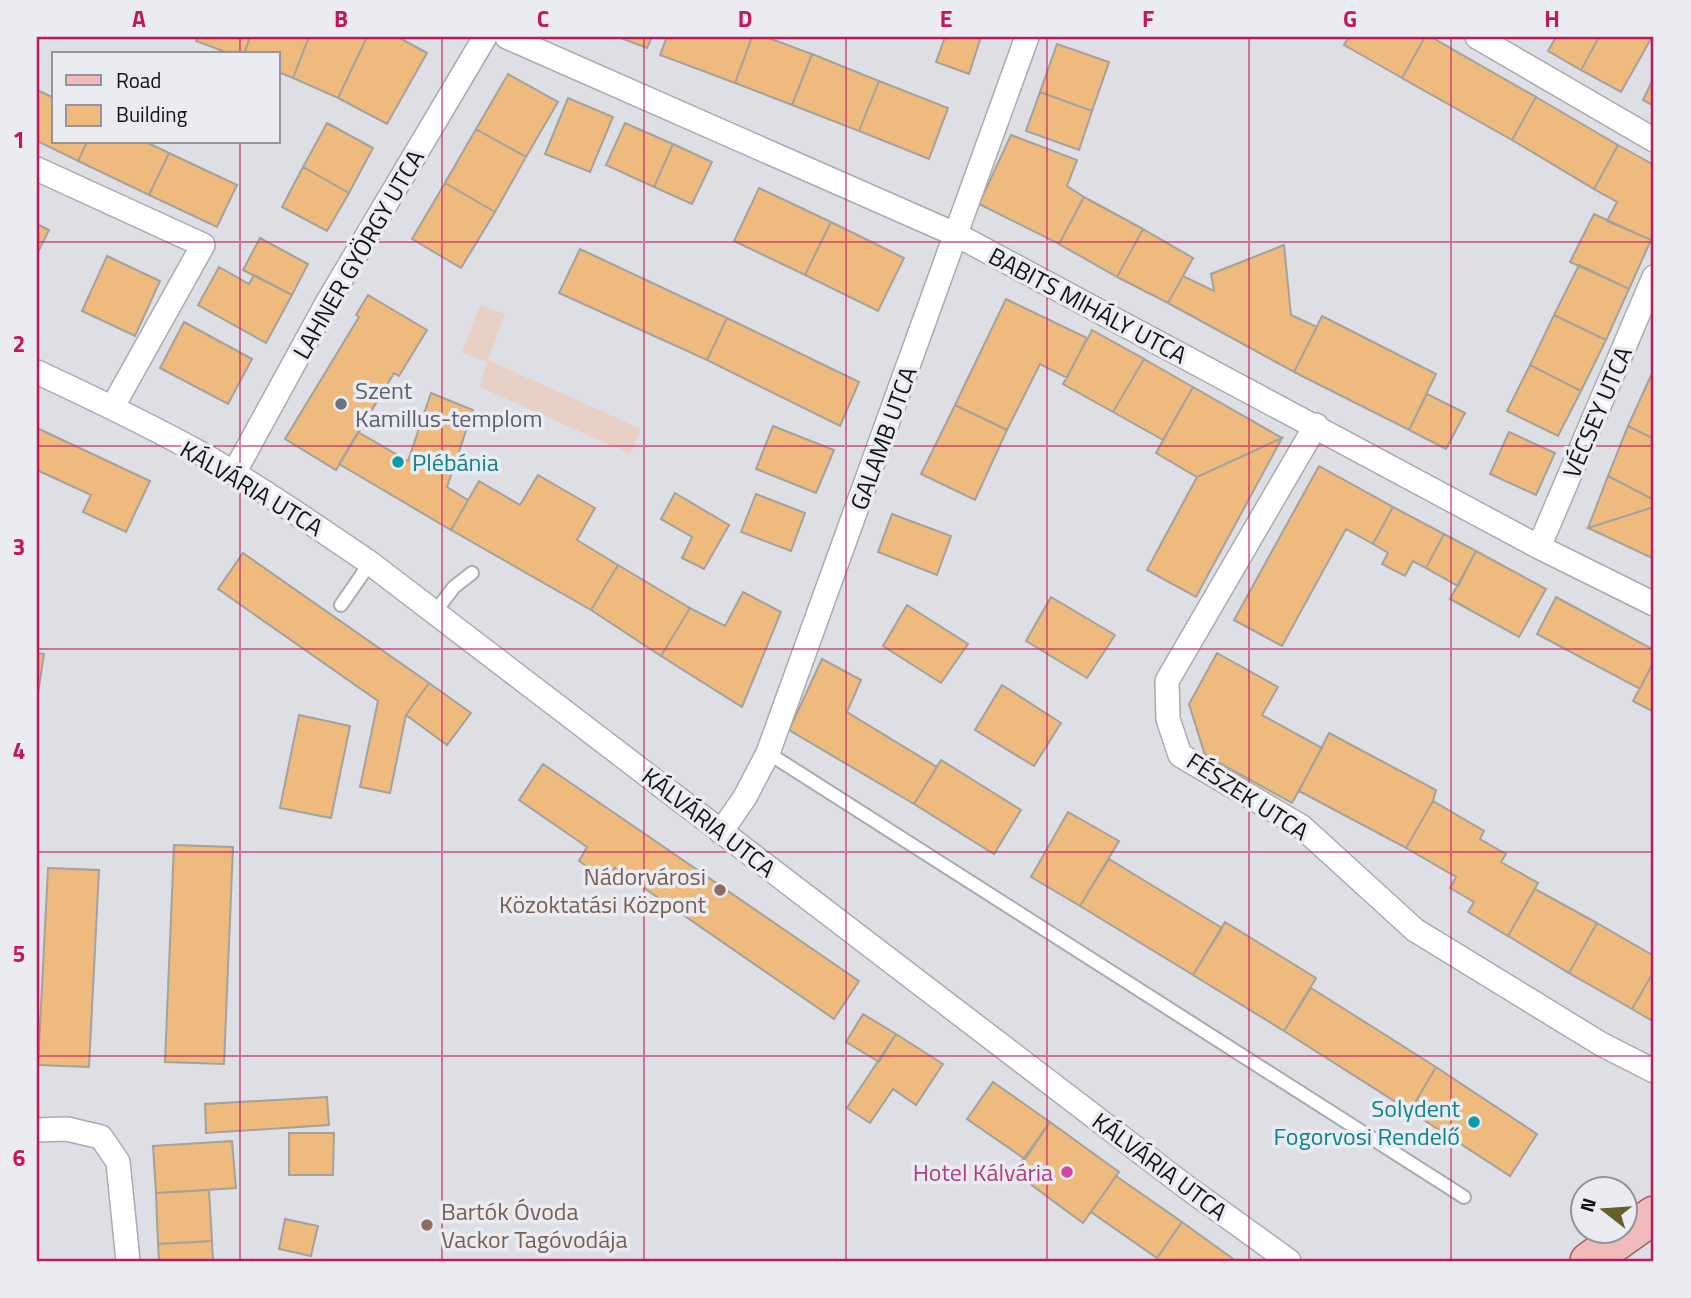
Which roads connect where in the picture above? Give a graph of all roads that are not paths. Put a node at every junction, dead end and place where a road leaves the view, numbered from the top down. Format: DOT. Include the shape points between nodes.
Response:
graph roads {
  1 [pos="485,37"];
  2 [pos="507,37"];
  3 [pos="1027,37"];
  4 [pos="1477,37"];
  5 [pos="1654,140"];
  6 [pos="37,169"];
  7 [pos="957,235"];
  8 [pos="1654,277"];
  9 [pos="37,372"];
  10 [pos="112,408"];
  11 [pos="1316,425"];
  12 [pos="234,473"];
  13 [pos="1539,547"];
  14 [pos="370,563"];
  15 [pos="472,573"];
  16 [pos="1654,604"];
  17 [pos="341,605"];
  18 [pos="435,612"];
  19 [pos="768,753"];
  20 [pos="721,832"];
  21 [pos="1654,1071"];
  22 [pos="37,1130"];
  23 [pos="1464,1197"];
  24 [pos="1654,1215"];
  25 [pos="128,1261"];
  26 [pos="1289,1261"];
  27 [pos="1589,1261"];
  1 -- 12 [label="street, LAHNER GYÖRGY UTCA" via="327,303"];
  2 -- 7 [label="street, BABITS MIHÁLY UTCA"];
  3 -- 7 [label="street, GALAMB UTCA"];
  4 -- 5 [label="street"];
  6 -- 10 [label="street" via="203,245"];
  7 -- 11 [label="street, BABITS MIHÁLY UTCA"];
  7 -- 19 [label="street, GALAMB UTCA"];
  8 -- 13 [label="street, VÉCSEY UTCA"];
  9 -- 10 [label="street, KÁLVÁRIA UTCA"];
  10 -- 12 [label="street, KÁLVÁRIA UTCA"];
  11 -- 13 [label="street, BABITS MIHÁLY UTCA"];
  11 -- 21 [label="street, FÉSZEK UTCA" via="1167,681 1168,719 1180,755 1301,827 1415,930 1601,1044"];
  12 -- 14 [label="street, KÁLVÁRIA UTCA"];
  13 -- 16 [label="street, BABITS MIHÁLY UTCA"];
  14 -- 17 [label="lane"];
  14 -- 18 [label="street, KÁLVÁRIA UTCA"];
  15 -- 18 [label="lane"];
  18 -- 20 [label="street, KÁLVÁRIA UTCA"];
  19 -- 20 [label="street, GALAMB UTCA"];
  19 -- 23 [label="lane"];
  20 -- 26 [label="street, KÁLVÁRIA UTCA"];
  22 -- 25 [label="street" via="67,1129 101,1137 118,1162"];
  24 -- 27 [label="main road"];
}
